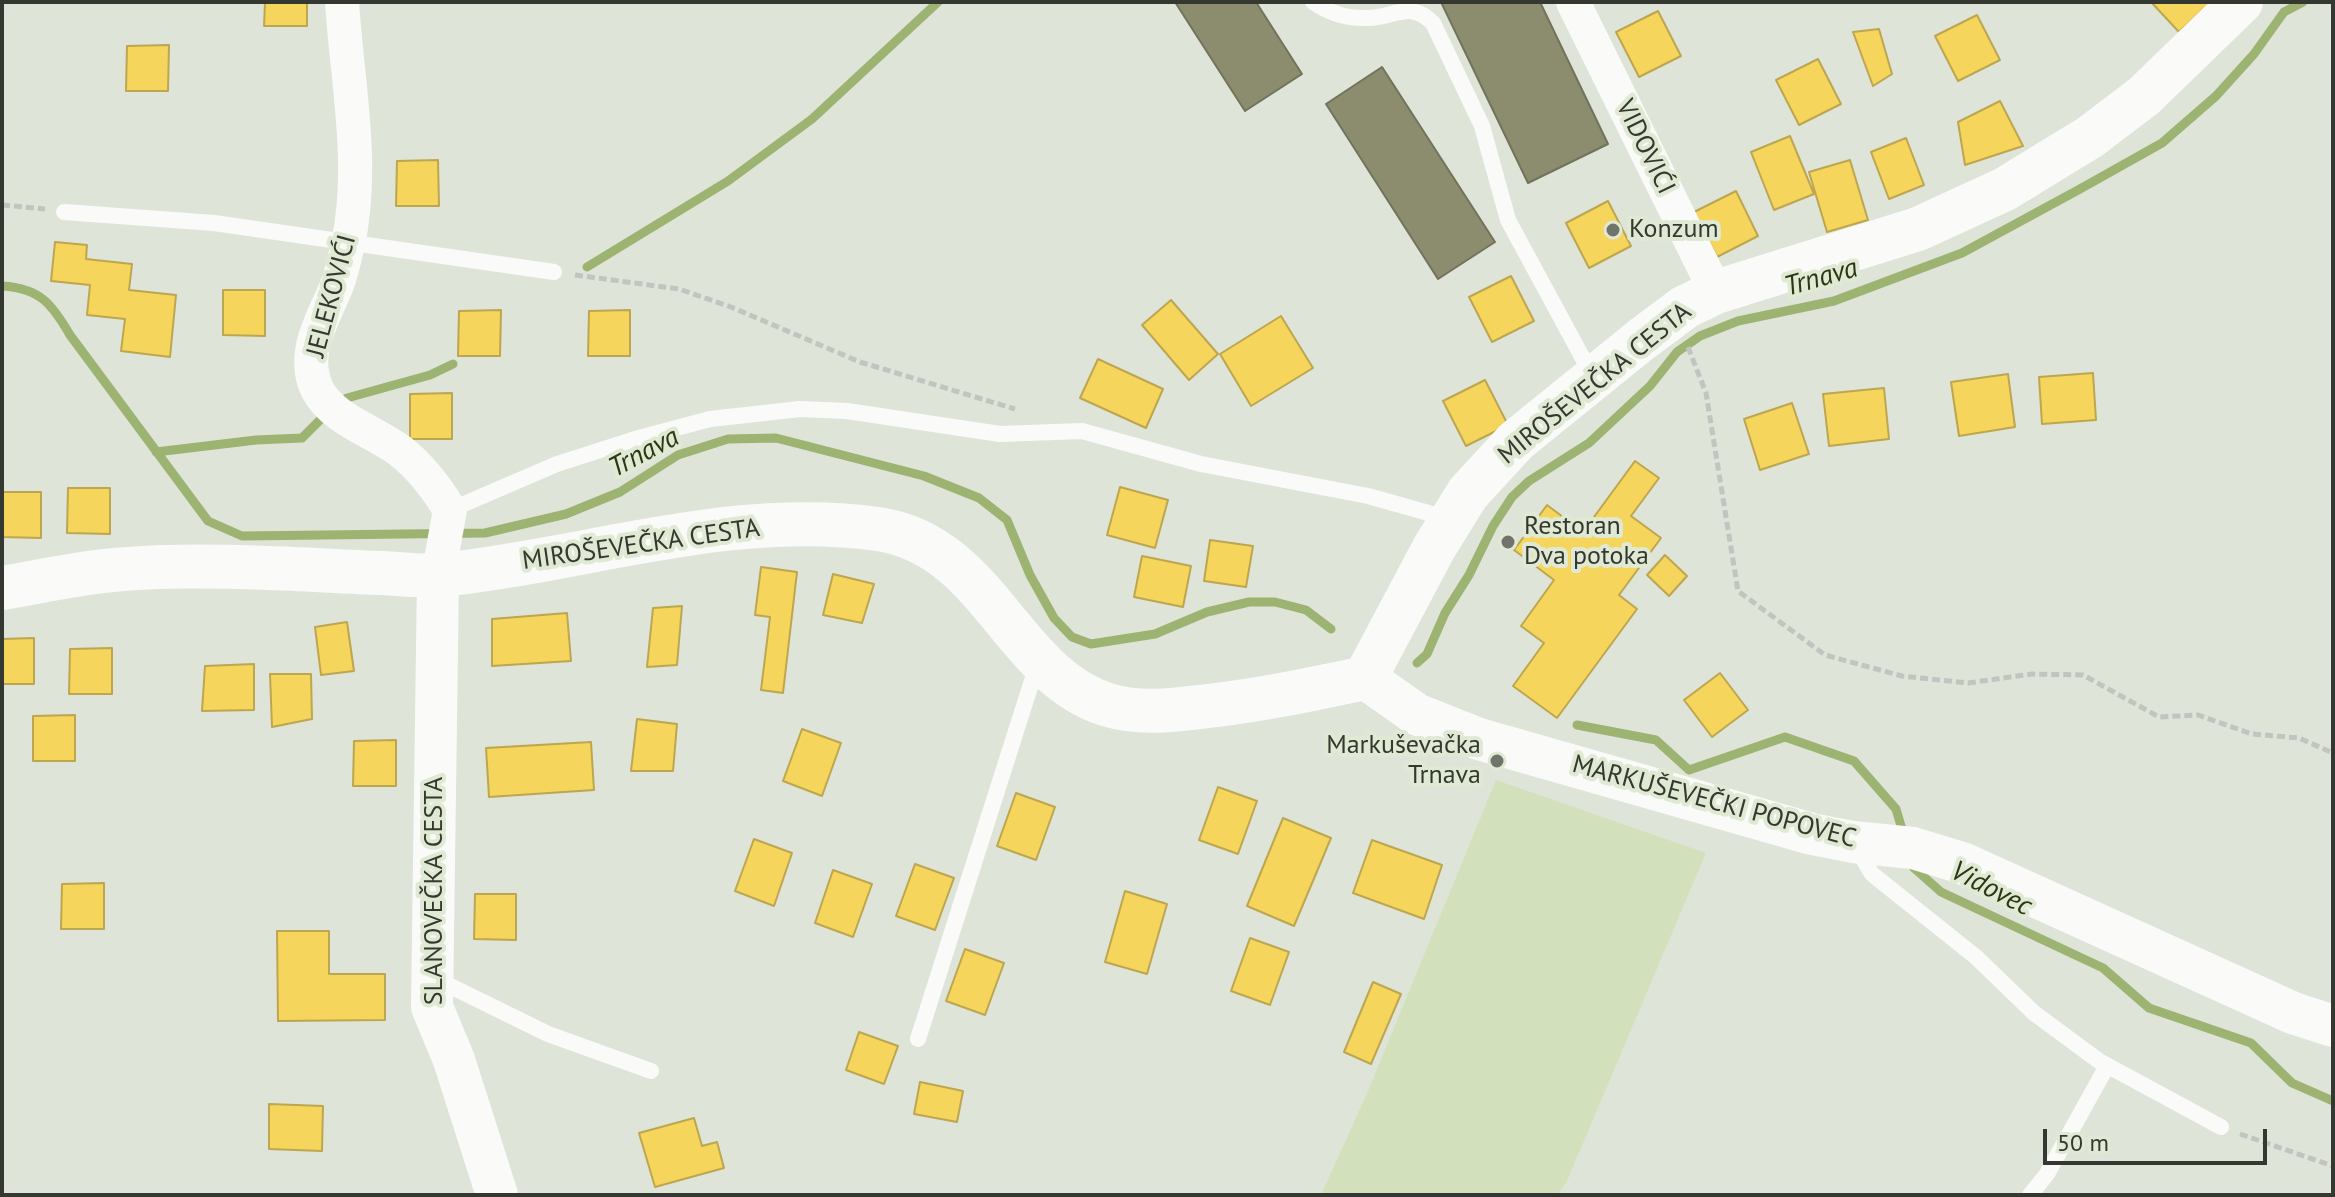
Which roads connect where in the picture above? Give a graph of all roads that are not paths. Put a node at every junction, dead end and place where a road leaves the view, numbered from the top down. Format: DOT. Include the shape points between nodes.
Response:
graph roads {
  1 [pos="342,2"];
  2 [pos="1313,2"];
  3 [pos="1573,2"];
  4 [pos="2241,2"];
  5 [pos="64,212"];
  6 [pos="348,243"];
  7 [pos="554,272"];
  8 [pos="1716,292"];
  9 [pos="1593,379"];
  10 [pos="1451,520"];
  11 [pos="446,538"];
  12 [pos="2,588"];
  13 [pos="1038,660"];
  14 [pos="1365,678"];
  15 [pos="1881,845"];
  16 [pos="431,976"];
  17 [pos="2333,1026"];
  18 [pos="918,1039"];
  19 [pos="2107,1066"];
  20 [pos="651,1071"];
  21 [pos="2221,1127"];
  22 [pos="497,1195"];
  23 [pos="2030,1195"];
  1 -- 6 [label="street, JELEKOVIĆI" via="354,159 355,206"];
  2 -- 9 [label="lane" via="1351,17 1414,8 1433,23 1482,126 1508,220"];
  3 -- 8 [label="street, VIDOVIĆI"];
  4 -- 8 [label="main road, MIROŠEVEČKA CESTA" via="2144,96 2090,137 2005,189 1918,229"];
  5 -- 6 [label="lane" via="214,223"];
  6 -- 7 [label="lane"];
  6 -- 11 [label="street, JELEKOVIĆI" via="312,348 313,377 332,406 400,451 432,481"];
  8 -- 9 [label="main road, MIROŠEVEČKA CESTA" via="1685,307"];
  9 -- 10 [label="main road, MIROŠEVEČKA CESTA" via="1516,441 1468,493"];
  10 -- 11 [label="lane" via="1368,496 1201,464 1082,431 1000,434 800,409 710,419 557,464"];
  10 -- 14 [label="main road, MIROŠEVEČKA CESTA"];
  11 -- 12 [label="main road, MIROŠEVEČKA CESTA" via="265,568 97,571"];
  11 -- 13 [label="main road, MIROŠEVEČKA CESTA" via="741,526 881,530 940,554 971,580"];
  11 -- 16 [label="street, SLANOVEČKA CESTA"];
  13 -- 14 [label="main road, MIROŠEVEČKA CESTA" via="1079,694 1151,713 1250,701"];
  13 -- 18 [label="lane"];
  14 -- 15 [label="street, MARKUŠEVEČKI POPOVEC" via="1416,714 1479,739 1812,834"];
  15 -- 17 [label="street, MARKUŠEVEČKI POPOVEC" via="1962,863 2293,1013"];
  15 -- 19 [label="lane" via="1872,874 1976,957 2034,1013"];
  16 -- 20 [label="lane" via="548,1034"];
  16 -- 22 [label="street, SLANOVEČKA CESTA" via="432,1007"];
  19 -- 21 [label="lane"];
  19 -- 23 [label="lane"];
}
